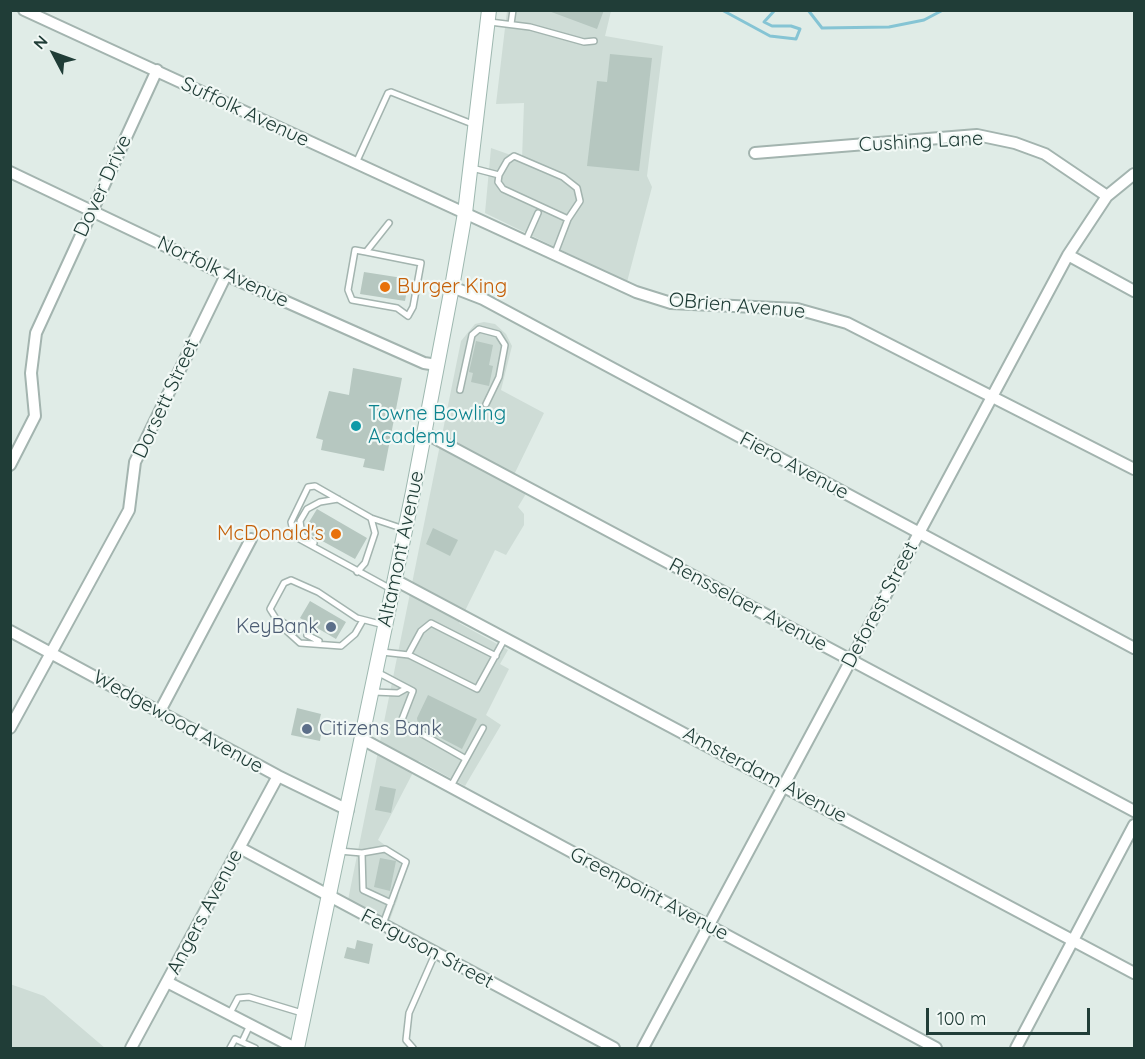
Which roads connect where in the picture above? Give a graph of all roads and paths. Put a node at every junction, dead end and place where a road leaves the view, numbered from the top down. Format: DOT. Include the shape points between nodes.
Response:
graph roads {
  1 [pos="24,10"];
  2 [pos="513,10"];
  3 [pos="488,16"];
  4 [pos="511,24"];
  5 [pos="594,41"];
  6 [pos="157,70"];
  7 [pos="477,125"];
  8 [pos="755,153"];
  9 [pos="356,164"];
  10 [pos="471,168"];
  11 [pos="10,172"];
  12 [pos="1134,174"];
  13 [pos="499,175"];
  14 [pos="1107,196"];
  15 [pos="91,210"];
  16 [pos="465,213"];
  17 [pos="538,213"];
  18 [pos="568,219"];
  19 [pos="389,223"];
  20 [pos="526,240"];
  21 [pos="366,252"];
  22 [pos="555,253"];
  23 [pos="1068,255"];
  24 [pos="226,275"];
  25 [pos="452,287"];
  26 [pos="1134,291"];
  27 [pos="437,365"];
  28 [pos="460,390"];
  29 [pos="991,396"];
  30 [pos="486,404"];
  31 [pos="425,433"];
  32 [pos="10,465"];
  33 [pos="1134,469"];
  34 [pos="338,499"];
  35 [pos="371,518"];
  36 [pos="406,529"];
  37 [pos="919,533"];
  38 [pos="251,539"];
  39 [pos="357,573"];
  40 [pos="394,585"];
  41 [pos="275,618"];
  42 [pos="363,620"];
  43 [pos="386,626"];
  44 [pos="10,631"];
  45 [pos="298,631"];
  46 [pos="307,635"];
  47 [pos="505,638"];
  48 [pos="325,643"];
  49 [pos="1134,648"];
  50 [pos="380,652"];
  51 [pos="53,654"];
  52 [pos="408,655"];
  53 [pos="496,656"];
  54 [pos="851,660"];
  55 [pos="376,672"];
  56 [pos="407,688"];
  57 [pos="372,692"];
  58 [pos="160,711"];
  59 [pos="10,728"];
  60 [pos="483,728"];
  61 [pos="362,739"];
  62 [pos="466,759"];
  63 [pos="278,776"];
  64 [pos="786,786"];
  65 [pos="451,787"];
  66 [pos="348,810"];
  67 [pos="1134,811"];
  68 [pos="1134,825"];
  69 [pos="240,848"];
  70 [pos="339,851"];
  71 [pos="362,853"];
  72 [pos="329,896"];
  73 [pos="391,903"];
  74 [pos="383,926"];
  75 [pos="708,926"];
  76 [pos="1074,940"];
  77 [pos="435,954"];
  78 [pos="1134,973"];
  79 [pos="167,982"];
  80 [pos="304,1013"];
  81 [pos="229,1015"];
  82 [pos="250,1025"];
  83 [pos="242,1042"];
  84 [pos="131,1048"];
  85 [pos="230,1048"];
  86 [pos="255,1048"];
  87 [pos="296,1048"];
  88 [pos="413,1048"];
  89 [pos="614,1048"];
  90 [pos="643,1048"];
  91 [pos="936,1048"];
  92 [pos="1016,1048"];
  1 -- 6 [label="street, Suffolk Avenue"];
  2 -- 4 [label="lane"];
  3 -- 4 [label="lane"];
  3 -- 7 [label="main road, Altamont Avenue"];
  4 -- 5 [label="lane"];
  6 -- 9 [label="street, Suffolk Avenue"];
  6 -- 15 [label="street, Dover Drive"];
  7 -- 9 [label="lane" via="388,93"];
  7 -- 10 [label="main road, Altamont Avenue"];
  8 -- 14 [label="street, Cushing Lane" via="977,135 1045,154"];
  9 -- 16 [label="street, Suffolk Avenue"];
  10 -- 13 [label="lane"];
  10 -- 16 [label="main road, Altamont Avenue"];
  11 -- 15 [label="street, Norfolk Avenue"];
  12 -- 14 [label="street, Deforest Street"];
  13 -- 18 [label="lane" via="503,189"];
  13 -- 18 [label="lane" via="513,156 563,177 581,195"];
  14 -- 23 [label="street, Deforest Street"];
  15 -- 24 [label="street, Norfolk Avenue"];
  15 -- 32 [label="street, Dover Drive" via="36,333 32,373 36,416"];
  16 -- 20 [label="street, OBrien Avenue"];
  16 -- 25 [label="main road, Altamont Avenue"];
  17 -- 20 [label="lane"];
  18 -- 22 [label="lane"];
  19 -- 21 [label="lane"];
  20 -- 22 [label="street, OBrien Avenue"];
  21 -- 21 [label="lane" via="356,250 348,290 352,300 397,308 408,316 421,263"];
  22 -- 29 [label="street, OBrien Avenue" via="636,292 671,303 797,309 823,315 847,323"];
  23 -- 26 [label="street"];
  23 -- 29 [label="street, Deforest Street"];
  24 -- 27 [label="street, Norfolk Avenue" via="424,363"];
  24 -- 51 [label="street, Dorsett Street" via="135,462 129,510"];
  25 -- 27 [label="main road, Altamont Avenue"];
  25 -- 37 [label="street, Fiero Avenue" via="483,299"];
  27 -- 31 [label="main road, Altamont Avenue"];
  28 -- 30 [label="lane" via="472,335 479,329 498,334 505,345 499,377"];
  29 -- 33 [label="street, OBrien Avenue"];
  29 -- 37 [label="street, Deforest Street"];
  31 -- 36 [label="main road, Altamont Avenue"];
  31 -- 54 [label="street, Rensselaer Avenue"];
  34 -- 35 [label="lane"];
  34 -- 39 [label="lane" via="307,509 299,527 302,536"];
  34 -- 39 [label="lane" via="315,486 308,487 291,522 294,536"];
  35 -- 36 [label="lane"];
  35 -- 39 [label="lane" via="375,533 365,563"];
  36 -- 40 [label="main road, Altamont Avenue"];
  37 -- 49 [label="street, Fiero Avenue"];
  37 -- 54 [label="street, Deforest Street"];
  38 -- 58 [label="street"];
  39 -- 40 [label="lane"];
  40 -- 43 [label="main road, Altamont Avenue"];
  40 -- 47 [label="street, Amsterdam Avenue"];
  41 -- 42 [label="lane" via="270,609 284,583 291,580"];
  41 -- 45 [label="lane"];
  41 -- 48 [label="lane" via="300,643"];
  42 -- 43 [label="lane"];
  42 -- 48 [label="lane" via="347,643"];
  43 -- 50 [label="main road, Altamont Avenue"];
  44 -- 51 [label="street, Wedgewood Avenue"];
  46 -- 48 [label="lane"];
  47 -- 53 [label="lane"];
  47 -- 64 [label="street, Amsterdam Avenue"];
  50 -- 52 [label="lane"];
  50 -- 55 [label="main road, Altamont Avenue"];
  51 -- 58 [label="street, Wedgewood Avenue"];
  51 -- 59 [label="street, Dorsett Street"];
  52 -- 53 [label="lane" via="421,631 431,623"];
  52 -- 53 [label="lane" via="473,689 477,689"];
  54 -- 64 [label="street, Deforest Street"];
  54 -- 67 [label="street, Rensselaer Avenue"];
  55 -- 56 [label="lane"];
  55 -- 57 [label="main road, Altamont Avenue"];
  56 -- 57 [label="lane" via="398,693"];
  56 -- 62 [label="lane" via="413,691 401,722"];
  57 -- 61 [label="main road, Altamont Avenue"];
  58 -- 63 [label="street, Wedgewood Avenue"];
  60 -- 62 [label="lane"];
  61 -- 65 [label="street, Greenpoint Avenue"];
  61 -- 66 [label="main road, Altamont Avenue"];
  62 -- 65 [label="lane"];
  63 -- 66 [label="street, Wedgewood Avenue"];
  63 -- 69 [label="street, Angers Avenue"];
  64 -- 75 [label="street, Deforest Street"];
  64 -- 76 [label="street, Amsterdam Avenue"];
  65 -- 75 [label="street, Greenpoint Avenue"];
  66 -- 70 [label="main road, Altamont Avenue"];
  68 -- 76 [label="street"];
  69 -- 72 [label="street, Ferguson Street"];
  69 -- 79 [label="street, Angers Avenue"];
  70 -- 71 [label="lane"];
  70 -- 72 [label="main road, Altamont Avenue"];
  71 -- 73 [label="lane" via="363,890"];
  71 -- 73 [label="lane" via="385,849 406,862"];
  72 -- 74 [label="street, Ferguson Street"];
  72 -- 80 [label="main road, Altamont Avenue"];
  73 -- 74 [label="lane"];
  74 -- 77 [label="street, Ferguson Street"];
  75 -- 90 [label="street, Deforest Street"];
  75 -- 91 [label="street, Greenpoint Avenue"];
  76 -- 78 [label="street, Amsterdam Avenue"];
  76 -- 92 [label="street"];
  77 -- 88 [label="lane" via="412,1002 406,1040"];
  77 -- 89 [label="street, Ferguson Street"];
  79 -- 81 [label="street"];
  79 -- 84 [label="street, Angers Avenue"];
  80 -- 81 [label="lane" via="249,997 238,998"];
  80 -- 87 [label="main road, Altamont Avenue"];
  81 -- 82 [label="street"];
  82 -- 83 [label="lane"];
  82 -- 87 [label="street"];
  83 -- 85 [label="lane" via="235,1039"];
  83 -- 86 [label="lane"];
}
